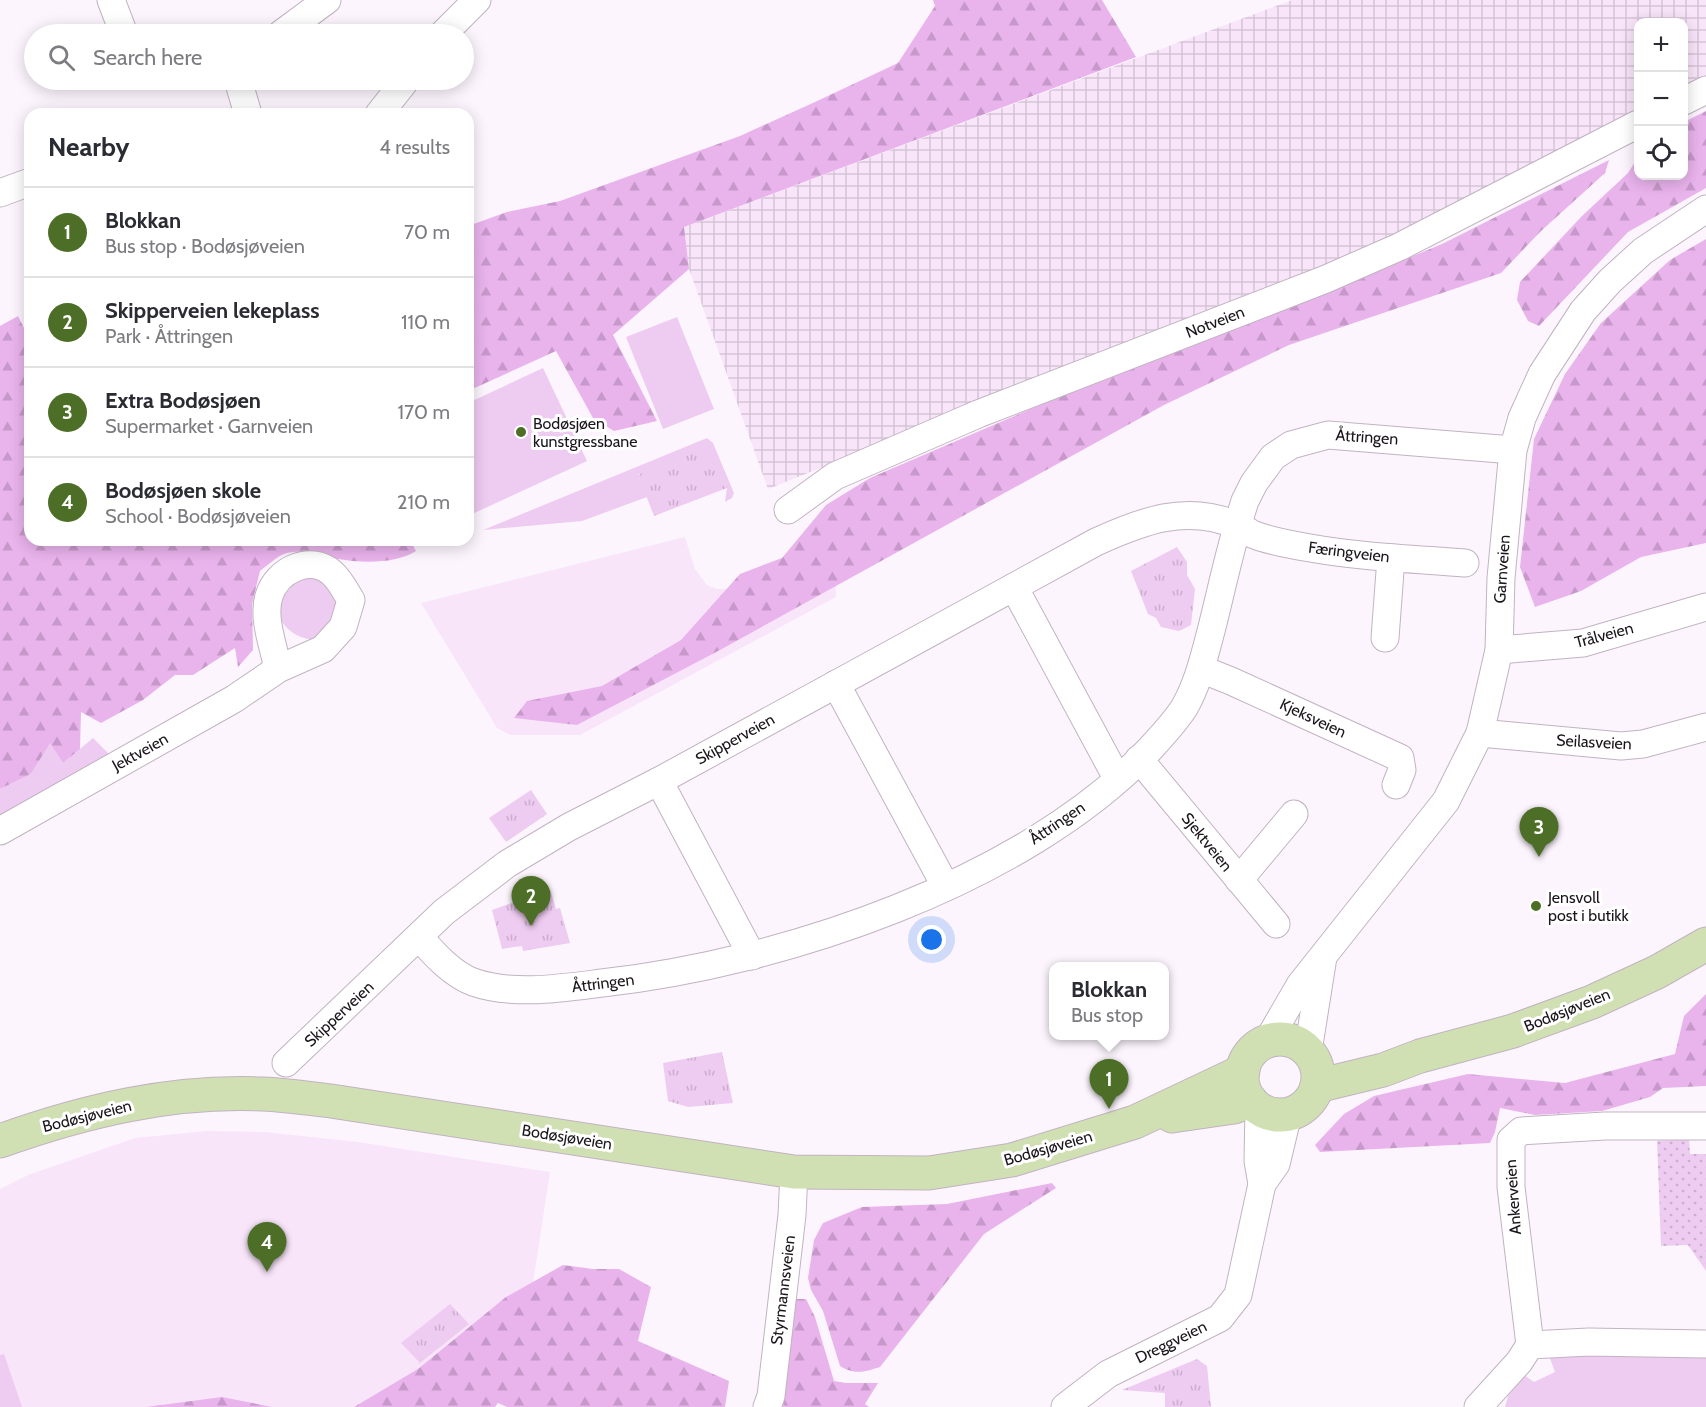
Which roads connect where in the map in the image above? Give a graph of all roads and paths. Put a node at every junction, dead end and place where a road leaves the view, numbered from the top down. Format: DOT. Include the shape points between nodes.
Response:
graph roads {
  1 [pos="111,0"];
  2 [pos="327,0"];
  3 [pos="477,0"];
  4 [pos="120,24"];
  5 [pos="295,24"];
  6 [pos="453,24"];
  7 [pos="240,90"];
  8 [pos="398,90"];
  9 [pos="1706,90"];
  10 [pos="1688,99"];
  11 [pos="246,108"];
  12 [pos="383,108"];
  13 [pos="1634,126"];
  14 [pos="24,184"];
  15 [pos="0,193"];
  16 [pos="1706,209"];
  17 [pos="1513,450"];
  18 [pos="788,510"];
  19 [pos="1237,525"];
  20 [pos="1391,558"];
  21 [pos="1465,562"];
  22 [pos="1014,587"];
  23 [pos="1706,607"];
  24 [pos="1385,638"];
  25 [pos="1499,650"];
  26 [pos="278,669"];
  27 [pos="1201,669"];
  28 [pos="836,684"];
  29 [pos="1706,727"];
  30 [pos="1480,733"];
  31 [pos="1139,759"];
  32 [pos="1117,778"];
  33 [pos="659,781"];
  34 [pos="1396,785"];
  35 [pos="1294,814"];
  36 [pos="0,831"];
  37 [pos="1239,880"];
  38 [pos="946,887"];
  39 [pos="1276,924"];
  40 [pos="420,938"];
  41 [pos="1706,944"];
  42 [pos="1324,953"];
  43 [pos="752,956"];
  44 [pos="1267,1042"];
  45 [pos="286,1063"];
  46 [pos="1312,1064"];
  47 [pos="1260,1098"];
  48 [pos="1706,1126"];
  49 [pos="0,1141"];
  50 [pos="794,1172"];
  51 [pos="1706,1344"];
  52 [pos="1530,1345"];
  53 [pos="1079,1404"];
  54 [pos="767,1407"];
  55 [pos="1478,1407"];
  1 -- 4 [label="street"];
  2 -- 5 [label="street"];
  3 -- 6 [label="street"];
  7 -- 11 [label="street"];
  8 -- 12 [label="street"];
  9 -- 10 [label="street"];
  13 -- 18 [label="street, Notveien" via="1399,247 978,414 835,476"];
  14 -- 15 [label="street"];
  16 -- 17 [label="street, Garnveien" via="1643,251 1583,311 1542,374"];
  17 -- 19 [label="street, Åttringen" via="1348,435 1310,439 1291,445 1263,469"];
  17 -- 25 [label="street, Garnveien" via="1501,578"];
  19 -- 20 [label="street, Færingveien" via="1253,534 1309,548"];
  19 -- 22 [label="street, Skipperveien" via="1205,516 1140,522"];
  19 -- 27 [label="street, Åttringen"];
  20 -- 21 [label="street, Færingveien"];
  20 -- 24 [label="street"];
  22 -- 28 [label="street, Skipperveien"];
  22 -- 32 [label="street"];
  23 -- 25 [label="street, Trålveien" via="1583,643"];
  25 -- 30 [label="street, Garnveien"];
  26 -- 36 [label="street, Jektveien" via="234,699"];
  27 -- 31 [label="street, Åttringen" via="1184,708"];
  27 -- 34 [label="street, Kjeksveien" via="1400,758 1402,770"];
  28 -- 33 [label="street, Skipperveien"];
  28 -- 38 [label="street"];
  29 -- 30 [label="street, Seilasveien" via="1621,746"];
  30 -- 42 [label="street, Garnveien" via="1446,801"];
  31 -- 32 [label="street, Åttringen"];
  31 -- 37 [label="street, Sjektveien"];
  32 -- 38 [label="street, Åttringen" via="1062,822 1010,855"];
  33 -- 40 [label="street, Skipperveien" via="507,864 444,912"];
  33 -- 43 [label="street"];
  35 -- 37 [label="street"];
  37 -- 39 [label="street, Sjektveien"];
  38 -- 43 [label="street, Åttringen" via="794,945"];
  40 -- 43 [label="street, Åttringen" via="452,970 472,981 525,988 630,980"];
  40 -- 45 [label="street, Skipperveien"];
  41 -- 46 [label="street, Bodøsjøveien" via="1592,1002 1513,1031 1383,1070"];
  42 -- 44 [label="street, Garnveien"];
  42 -- 46 [label="street, Garnveien"];
  44 -- 46 [label="street" via="1289,1040"];
  44 -- 47 [label="street" via="1248,1058"];
  46 -- 47 [label="street, Bodøsjøveien" via="1307,1104"];
  47 -- 50 [label="street, Bodøsjøveien" via="1135,1122 1012,1160 970,1168 929,1173"];
  47 -- 53 [label="street, Dreggveien" via="1257,1161 1262,1184 1238,1295 1220,1318 1108,1374"];
  48 -- 52 [label="street, Ankerveien" via="1605,1126 1515,1134 1511,1140 1511,1187"];
  49 -- 50 [label="street, Bodøsjøveien" via="117,1106 187,1097 261,1094 331,1101"];
  50 -- 54 [label="street, Styrmannsveien"];
  51 -- 52 [label="street"];
  52 -- 55 [label="street"];
}
